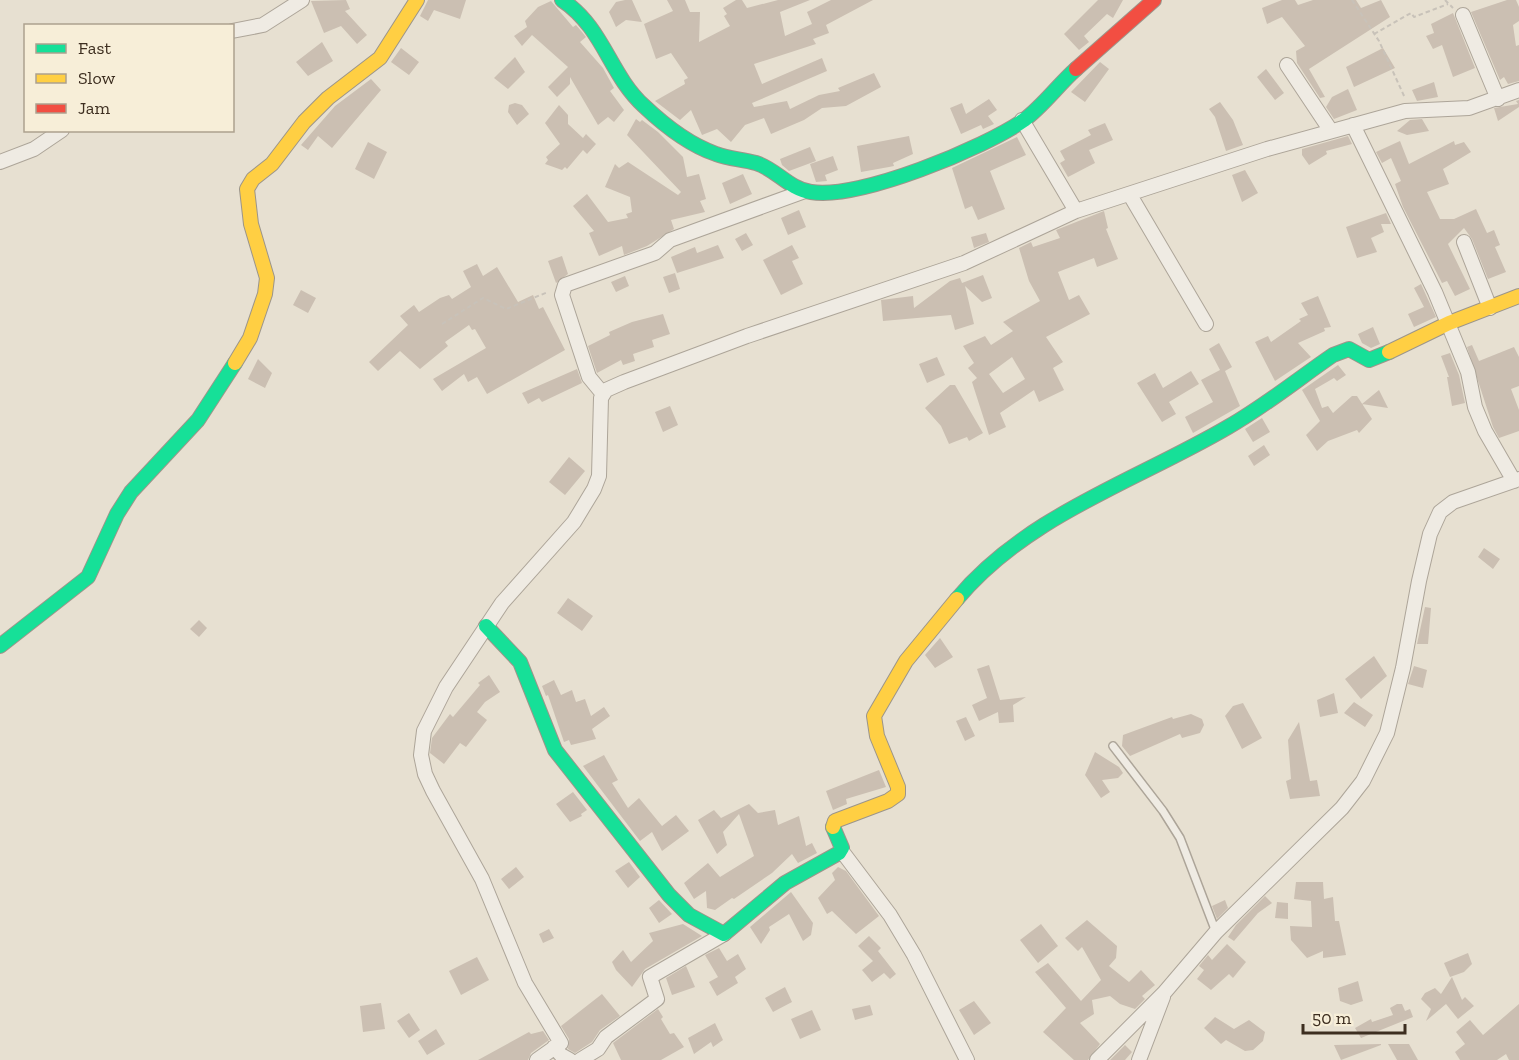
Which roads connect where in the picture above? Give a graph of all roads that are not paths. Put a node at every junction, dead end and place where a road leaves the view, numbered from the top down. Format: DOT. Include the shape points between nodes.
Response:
graph roads {
  1 [pos="302,0"];
  2 [pos="417,0"];
  3 [pos="562,0"];
  4 [pos="1154,0"];
  5 [pos="1462,15"];
  6 [pos="234,32"];
  7 [pos="1287,65"];
  8 [pos="1519,90"];
  9 [pos="1498,99"];
  10 [pos="1022,120"];
  11 [pos="1353,125"];
  12 [pos="1331,131"];
  13 [pos="59,132"];
  14 [pos="0,162"];
  15 [pos="805,191"];
  16 [pos="1130,195"];
  17 [pos="1076,211"];
  18 [pos="1464,242"];
  19 [pos="1519,296"];
  20 [pos="1490,308"];
  21 [pos="1449,323"];
  22 [pos="1206,324"];
  23 [pos="603,394"];
  24 [pos="1516,480"];
  25 [pos="486,626"];
  26 [pos="0,646"];
  27 [pos="1113,746"];
  28 [pos="841,850"];
  29 [pos="1216,932"];
  30 [pos="724,934"];
  31 [pos="1164,993"];
  32 [pos="554,1047"];
  33 [pos="537,1060"];
  34 [pos="570,1060"];
  35 [pos="580,1060"];
  36 [pos="967,1060"];
  37 [pos="1097,1060"];
  38 [pos="1139,1060"];
  1 -- 6 [label="street" via="263,25"];
  2 -- 26 [label="street" via="380,58 328,98 247,189 251,224 267,278 250,338 228,374 198,420 131,492 88,578"];
  3 -- 15 [label="street" via="590,22 624,84 648,110 714,154 761,165 781,181"];
  4 -- 10 [label="street"];
  5 -- 9 [label="street"];
  7 -- 12 [label="street"];
  8 -- 9 [label="street"];
  9 -- 11 [label="street" via="1458,110 1410,111"];
  10 -- 15 [label="street" via="945,159 894,178 837,192"];
  10 -- 17 [label="street"];
  11 -- 12 [label="street"];
  11 -- 21 [label="street"];
  12 -- 16 [label="street"];
  13 -- 14 [label="street" via="34,149"];
  15 -- 23 [label="street" via="670,240 658,252 566,285 562,295 587,373"];
  16 -- 17 [label="street"];
  16 -- 22 [label="street"];
  17 -- 23 [label="street" via="964,263 747,336 624,382"];
  18 -- 20 [label="street"];
  19 -- 20 [label="street"];
  20 -- 21 [label="street"];
  21 -- 24 [label="street" via="1485,431"];
  21 -- 28 [label="street" via="1374,359 1349,349 1333,355 1229,427 1067,510 980,572 906,661 879,704 874,726 898,794 835,821"];
  23 -- 25 [label="street" via="599,408 599,476 594,489 574,522"];
  24 -- 29 [label="street" via="1453,502 1440,512 1430,534 1394,709 1377,755 1342,808"];
  25 -- 30 [label="street" via="520,662 555,750 564,762 669,895 689,915"];
  25 -- 32 [label="street" via="433,709 424,731 423,764 433,791 489,894 525,983 561,1043"];
  27 -- 29 [label="lane" via="1180,838"];
  28 -- 30 [label="street" via="785,883"];
  28 -- 36 [label="street" via="890,915"];
  29 -- 31 [label="street"];
  30 -- 35 [label="street" via="650,977 657,999"];
  31 -- 37 [label="street"];
  31 -- 38 [label="street"];
  32 -- 33 [label="street"];
  32 -- 34 [label="street"];
}
